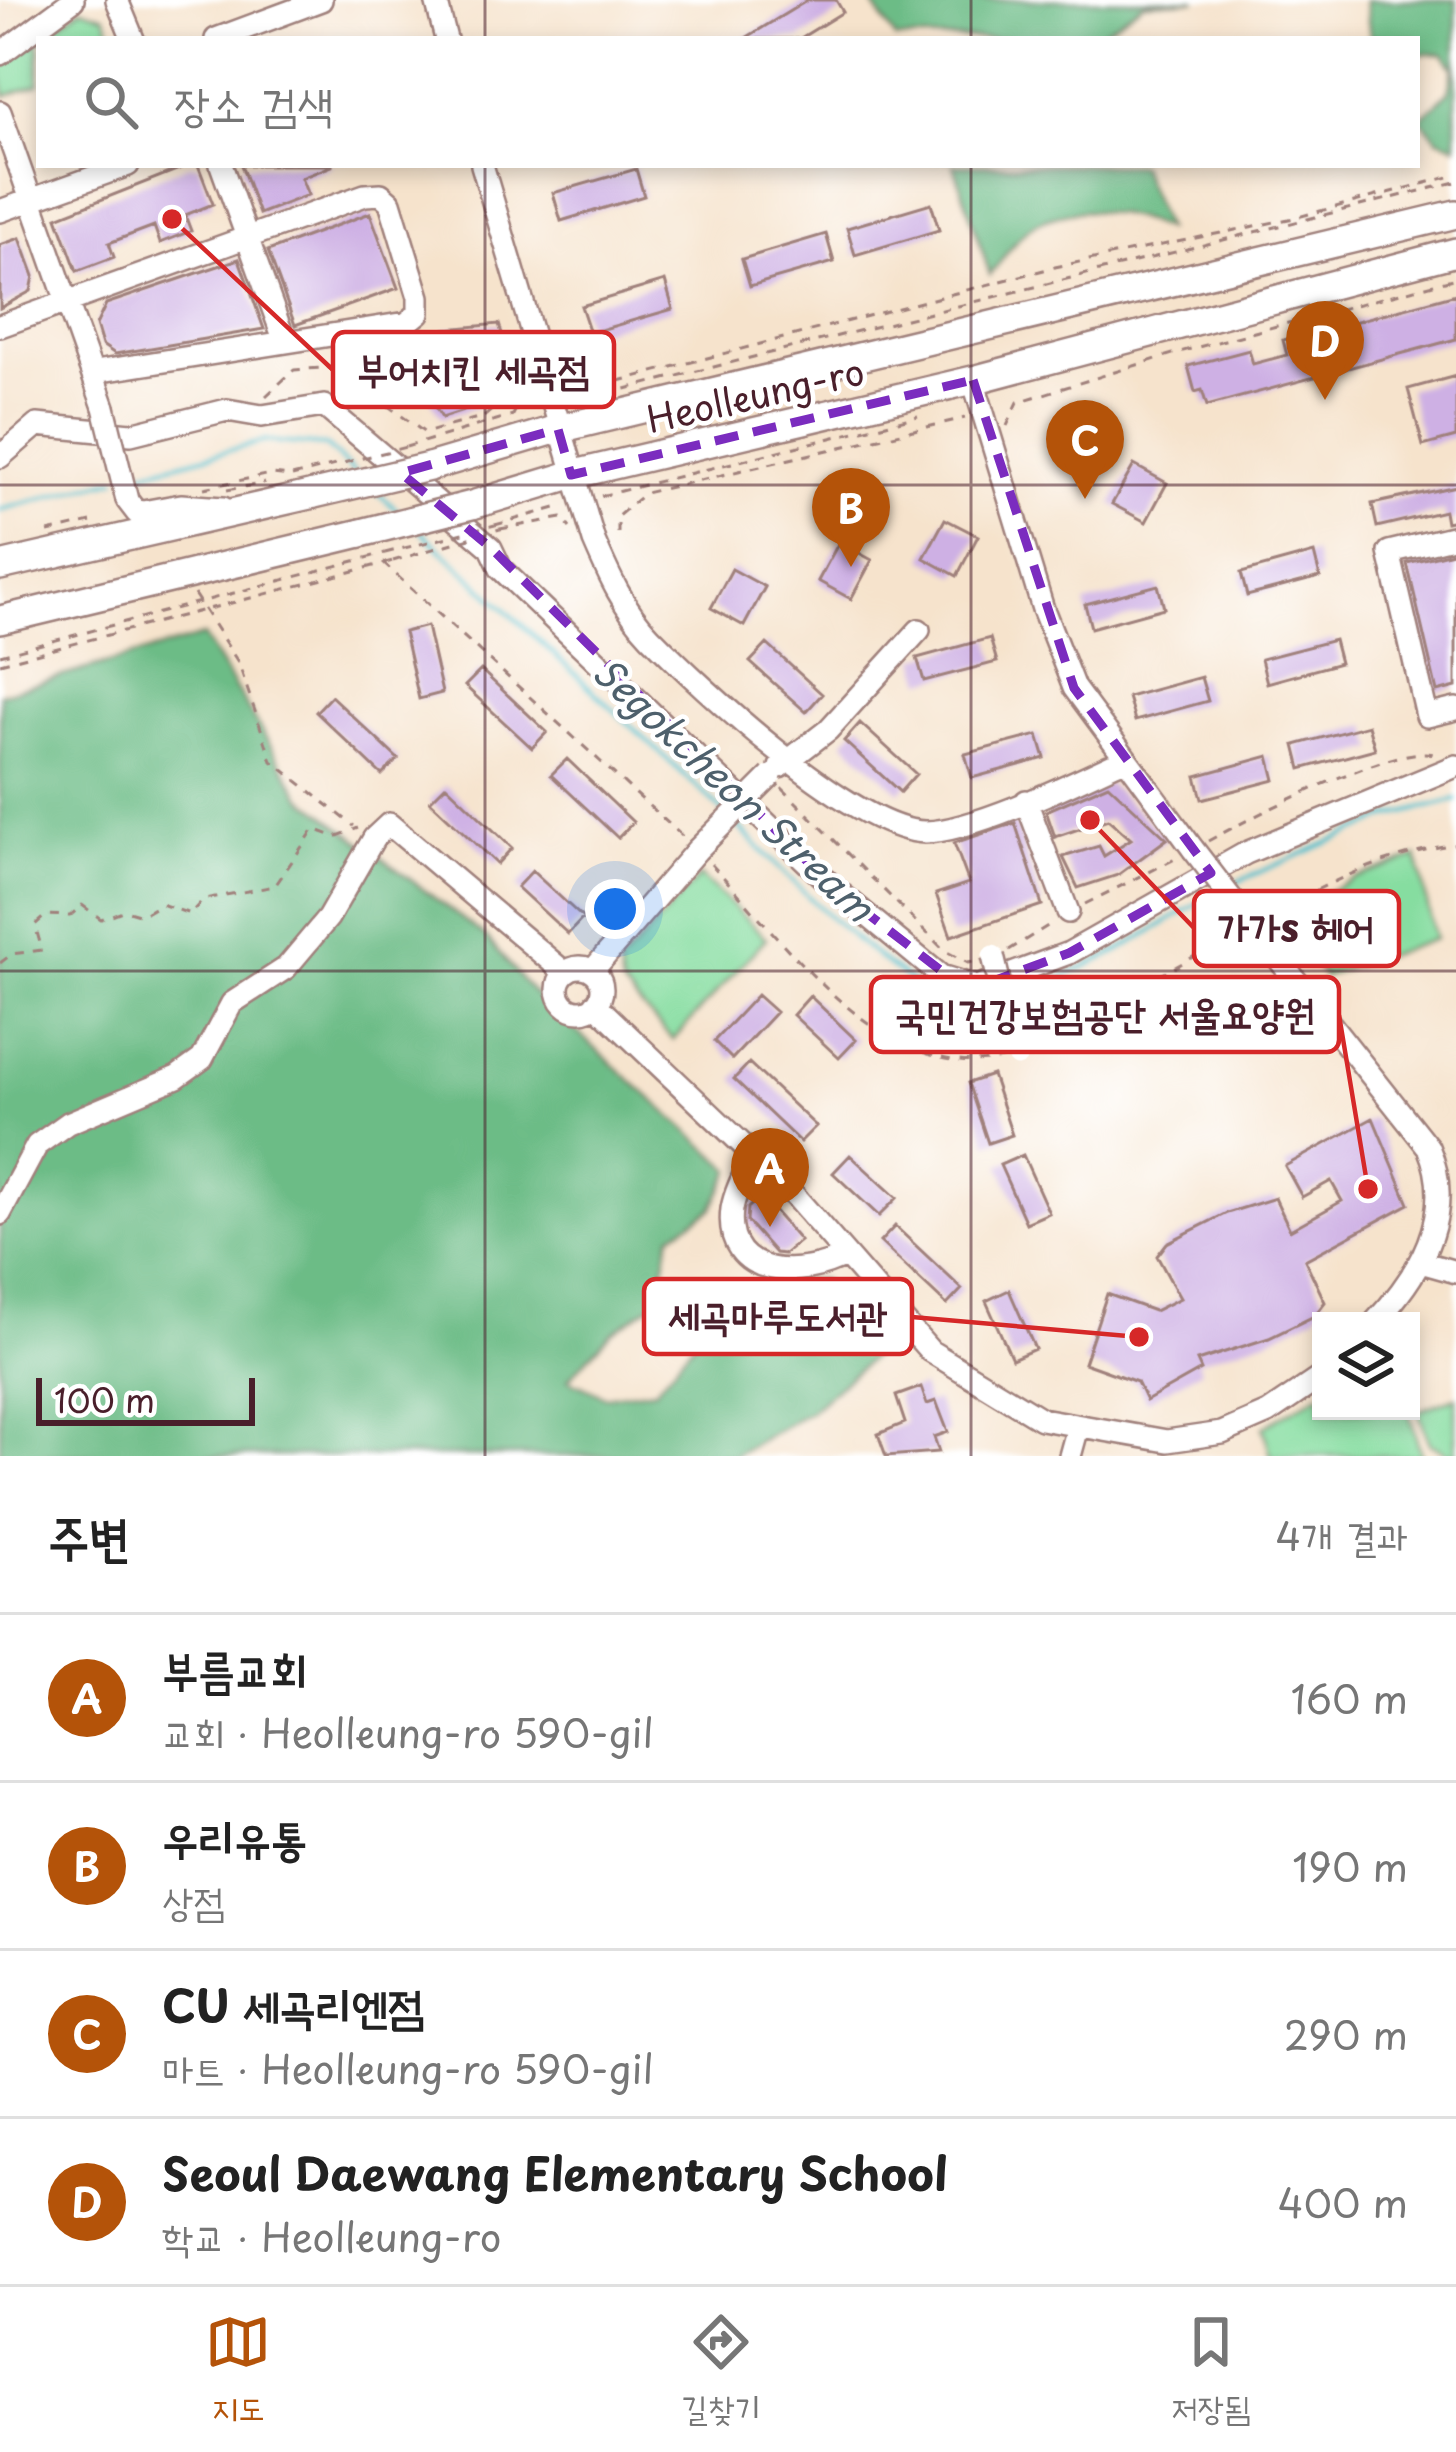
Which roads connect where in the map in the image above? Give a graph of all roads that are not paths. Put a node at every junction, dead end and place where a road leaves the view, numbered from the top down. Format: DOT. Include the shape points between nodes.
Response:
graph roads {
  1 [pos="117,0"];
  2 [pos="321,0"];
  3 [pos="436,0"];
  4 [pos="63,2"];
  5 [pos="132,36"];
  6 [pos="224,36"];
  7 [pos="445,36"];
  8 [pos="0,54"];
  9 [pos="0,112"];
  10 [pos="120,168"];
  11 [pos="222,168"];
  12 [pos="483,168"];
  13 [pos="33,199"];
  14 [pos="0,212"];
  15 [pos="1456,214"];
  16 [pos="247,237"];
  17 [pos="1456,252"];
  18 [pos="70,302"];
  19 [pos="0,326"];
  20 [pos="285,342"];
  21 [pos="95,372"];
  22 [pos="974,380"];
  23 [pos="555,418"];
  24 [pos="0,457"];
  25 [pos="571,475"];
  26 [pos="242,509"];
  27 [pos="1456,536"];
  28 [pos="0,566"];
  29 [pos="0,620"];
  30 [pos="919,630"];
  31 [pos="1456,709"];
  32 [pos="789,758"];
  33 [pos="1124,759"];
  34 [pos="1447,761"];
  35 [pos="1026,801"];
  36 [pos="1067,912"];
  37 [pos="993,956"];
  38 [pos="593,970"];
  39 [pos="564,972"];
  40 [pos="596,1004"];
  41 [pos="1017,1056"];
  42 [pos="754,1154"];
  43 [pos="0,1214"];
  44 [pos="846,1255"];
  45 [pos="1424,1263"];
  46 [pos="1456,1273"];
  47 [pos="1383,1312"];
  48 [pos="1312,1383"];
  49 [pos="1087,1429"];
  50 [pos="1070,1456"];
  51 [pos="1088,1456"];
  1 -- 5 [label="street"];
  2 -- 6 [label="street"];
  3 -- 7 [label="street"];
  4 -- 8 [label="street"];
  9 -- 13 [label="street"];
  10 -- 13 [label="street"];
  11 -- 16 [label="street"];
  12 -- 23 [label="street"];
  13 -- 14 [label="street"];
  13 -- 18 [label="street"];
  15 -- 23 [label="main road, Heolleung-ro"];
  16 -- 18 [label="street"];
  16 -- 20 [label="street"];
  16 -- 20 [label="street" via="364,195 390,202 419,313 407,323"];
  17 -- 22 [label="main road, Heolleung-ro"];
  18 -- 19 [label="street"];
  18 -- 21 [label="street"];
  20 -- 21 [label="street"];
  21 -- 26 [label="street, bridge" via="137,513 181,505"];
  22 -- 25 [label="main road, Heolleung-ro"];
  22 -- 33 [label="street" via="1074,688"];
  23 -- 25 [label="street"];
  23 -- 26 [label="main road, Heolleung-ro, bridge"];
  24 -- 34 [label="street" via="37,424 131,434 227,410 262,416 325,406 491,548 501,568 832,886 957,983 977,987 1069,953 1246,853"];
  25 -- 29 [label="main road, Heolleung-ro, bridge"];
  25 -- 32 [label="street" via="614,589 649,635"];
  26 -- 28 [label="main road, Heolleung-ro"];
  27 -- 31 [label="street" via="1389,552 1427,716"];
  30 -- 32 [label="street" via="828,730"];
  32 -- 35 [label="street" via="886,824 927,832"];
  32 -- 38 [label="street, bridge"];
  33 -- 35 [label="street"];
  33 -- 45 [label="street, bridge" via="1428,1147 1442,1178"];
  35 -- 36 [label="street"];
  37 -- 41 [label="street, bridge"];
  38 -- 39 [label="street"];
  38 -- 40 [label="street" via="602,983"];
  39 -- 40 [label="street" via="557,986 563,1004 582,1011"];
  39 -- 43 [label="street" via="396,825 365,833 328,918 286,968 232,1003 202,1059 37,1145"];
  40 -- 42 [label="street"];
  42 -- 44 [label="street"];
  42 -- 44 [label="street" via="731,1212 737,1241 756,1263 800,1272"];
  44 -- 49 [label="street" via="930,1351 1041,1419"];
  45 -- 46 [label="street"];
  45 -- 47 [label="street"];
  48 -- 49 [label="street" via="1222,1433 1167,1441"];
  49 -- 50 [label="street"];
  49 -- 51 [label="street"];
}
